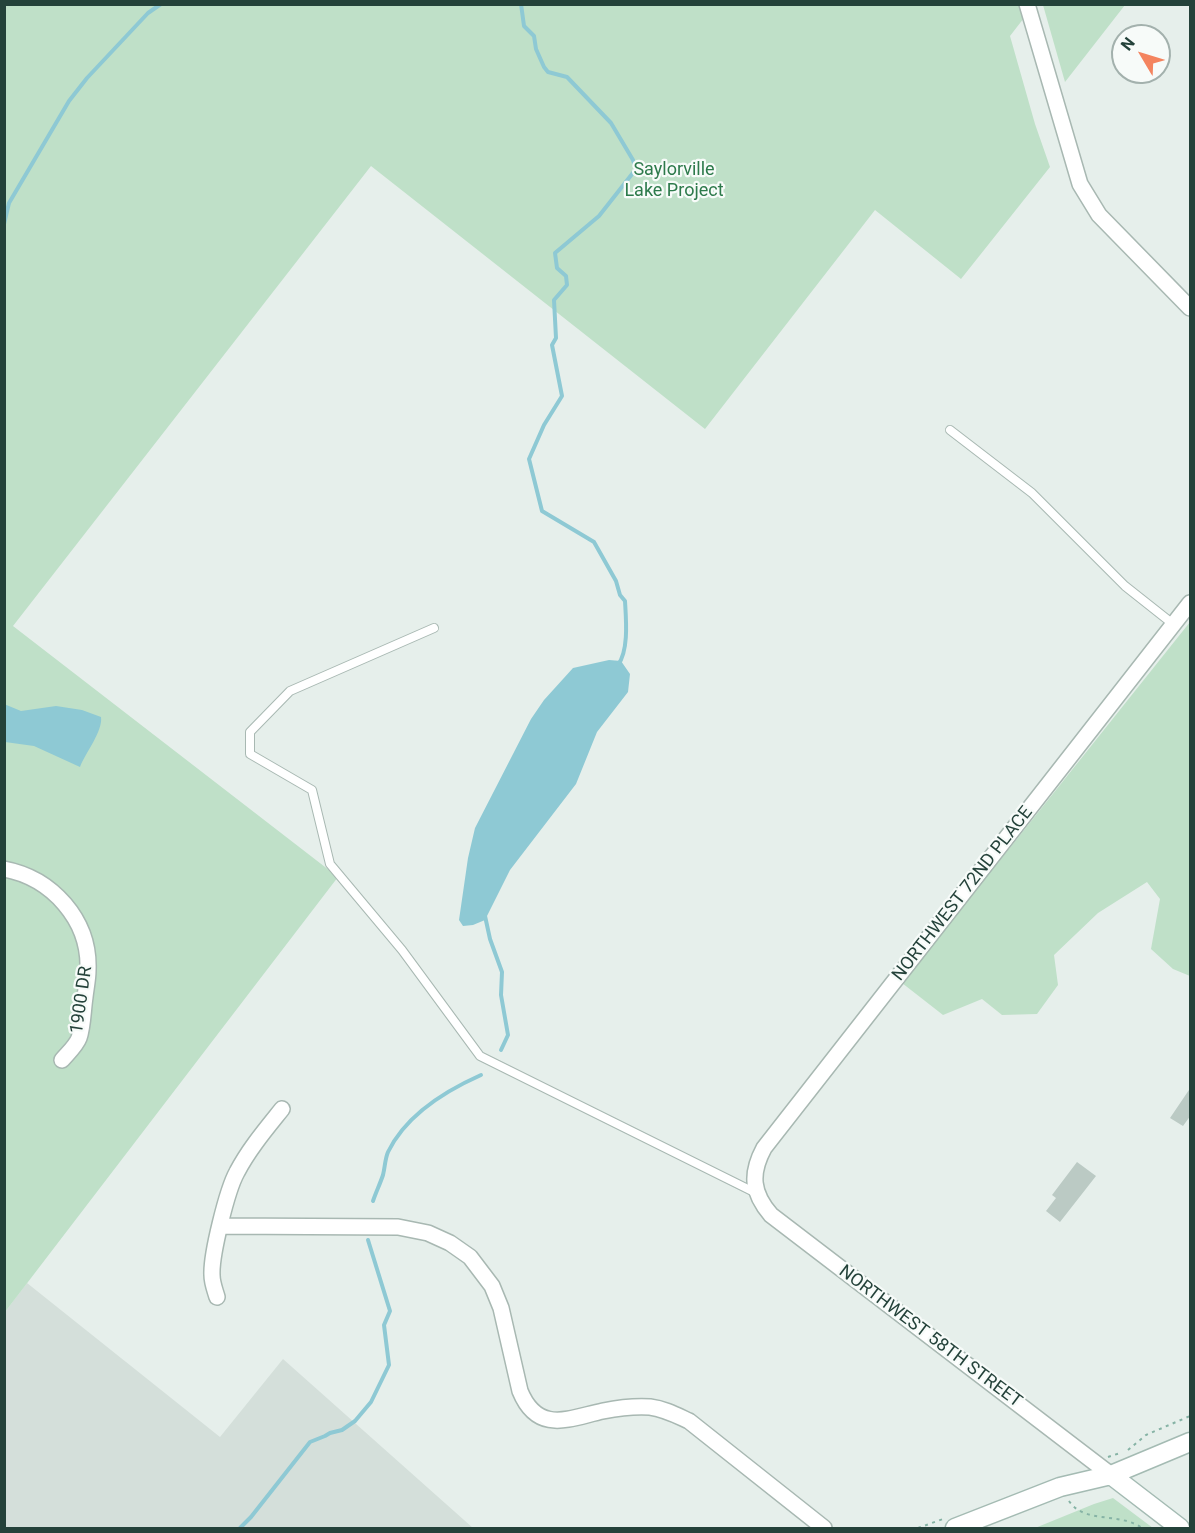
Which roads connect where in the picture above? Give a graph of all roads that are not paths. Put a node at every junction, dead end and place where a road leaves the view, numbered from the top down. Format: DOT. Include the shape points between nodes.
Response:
graph roads {
  1 [pos="1027,4"];
  2 [pos="1191,308"];
  3 [pos="950,430"];
  4 [pos="1191,603"];
  5 [pos="1173,624"];
  6 [pos="434,628"];
  7 [pos="4,869"];
  8 [pos="62,1060"];
  9 [pos="282,1109"];
  10 [pos="756,1193"];
  11 [pos="221,1226"];
  12 [pos="218,1297"];
  13 [pos="1191,1442"];
  14 [pos="1111,1475"];
  15 [pos="824,1528"];
  16 [pos="955,1528"];
  17 [pos="1180,1528"];
  1 -- 2 [label="street" via="1080,184 1099,215"];
  3 -- 5 [label="lane" via="1032,493 1125,586"];
  4 -- 5 [label="street, NORTHWEST 72ND PLACE"];
  5 -- 10 [label="street, NORTHWEST 72ND PLACE" via="764,1148 755,1170"];
  6 -- 10 [label="lane" via="290,691 250,732 250,754 312,790 330,864 402,950 480,1056"];
  7 -- 8 [label="street, 1900 DR" via="45,885 74,915 82,932 88,970 79,1038"];
  9 -- 11 [label="street" via="235,1175"];
  10 -- 14 [label="street, NORTHWEST 58TH STREET" via="771,1215"];
  11 -- 12 [label="street" via="212,1259"];
  11 -- 15 [label="street" via="398,1227 429,1233 450,1243 470,1257 492,1286 501,1308 520,1391 534,1413 563,1421 626,1408 668,1411 689,1421"];
  13 -- 14 [label="main road"];
  14 -- 16 [label="main road" via="1060,1487"];
  14 -- 17 [label="main road"];
}
